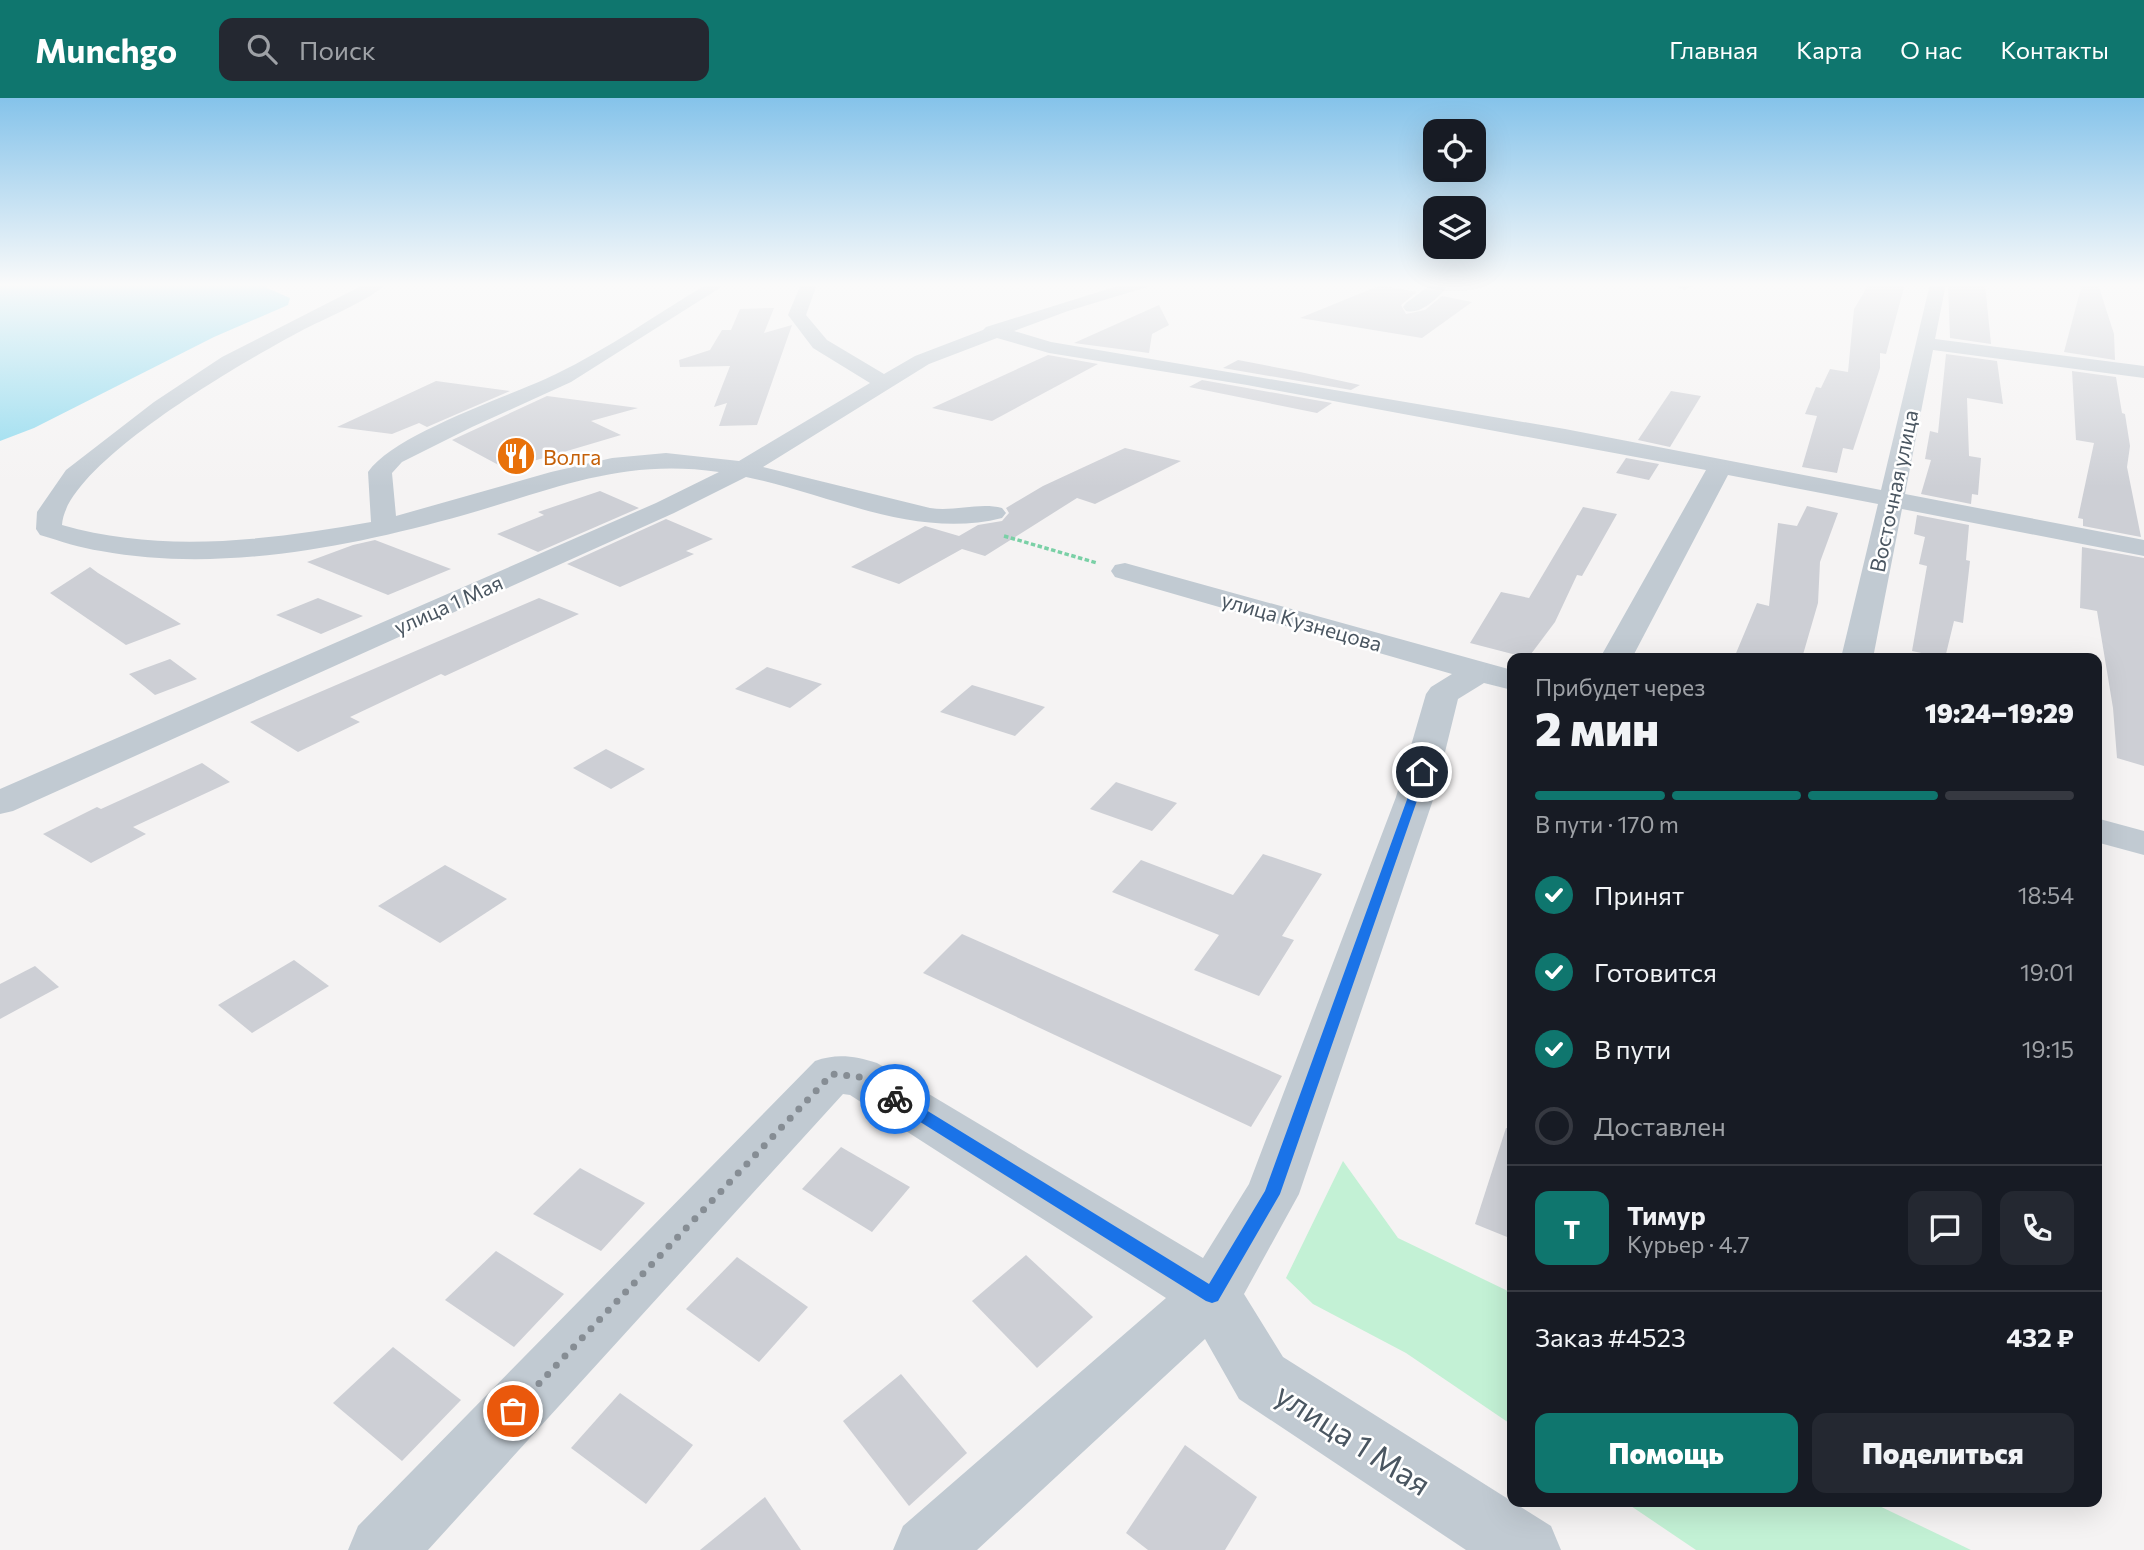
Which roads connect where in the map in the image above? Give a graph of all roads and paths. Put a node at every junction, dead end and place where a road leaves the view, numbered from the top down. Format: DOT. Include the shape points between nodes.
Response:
graph roads {
  1 [pos="247,352"];
  2 [pos="607,352"];
  3 [pos="833,352"];
  4 [pos="942,352"];
  5 [pos="1079,352"];
  6 [pos="1924,352"];
  7 [pos="1986,352"];
  8 [pos="2144,372"];
  9 [pos="883,382"];
  10 [pos="1721,465"];
  11 [pos="743,468"];
  12 [pos="1892,497"];
  13 [pos="993,513"];
  14 [pos="939,517"];
  15 [pos="384,526"];
  16 [pos="2144,548"];
  17 [pos="1125,570"];
  18 [pos="1619,653"];
  19 [pos="1858,653"];
  20 [pos="1496,676"];
  21 [pos="0,803"];
  22 [pos="2102,832"];
  23 [pos="2144,843"];
  24 [pos="1212,1295"];
  25 [pos="382,1550"];
  26 [pos="927,1550"];
  27 [pos="1527,1550"];
  1 -- 15 [label="street" via="161,406 74,475 50,512 49,529 105,544 207,551"];
  2 -- 15 [label="street" via="564,378 394,457 380,472"];
  3 -- 9 [label="street"];
  4 -- 9 [label="street, улица 1 Мая"];
  5 -- 10 [label="street"];
  6 -- 12 [label="street, Восточная улица"];
  7 -- 8 [label="street"];
  9 -- 11 [label="street, улица 1 Мая"];
  10 -- 12 [label="street"];
  10 -- 18 [label="street"];
  11 -- 14 [label="street" via="867,503"];
  11 -- 15 [label="street" via="664,460 606,467"];
  11 -- 21 [label="street, улица 1 Мая" via="665,508"];
  12 -- 16 [label="street"];
  12 -- 19 [label="street, Восточная улица"];
  13 -- 14 [label="street"];
  14 -- 17 [label="path"];
  17 -- 20 [label="street, улица Кузнецова"];
  20 -- 24 [label="street, улица Кузнецова" via="1443,694 1415,797 1272,1194"];
  22 -- 23 [label="street"];
  24 -- 25 [label="street, улица 1 Мая" via="860,1077 832,1074"];
  24 -- 26 [label="street"];
  24 -- 27 [label="street, улица 1 Мая" via="1261,1378"];
}
